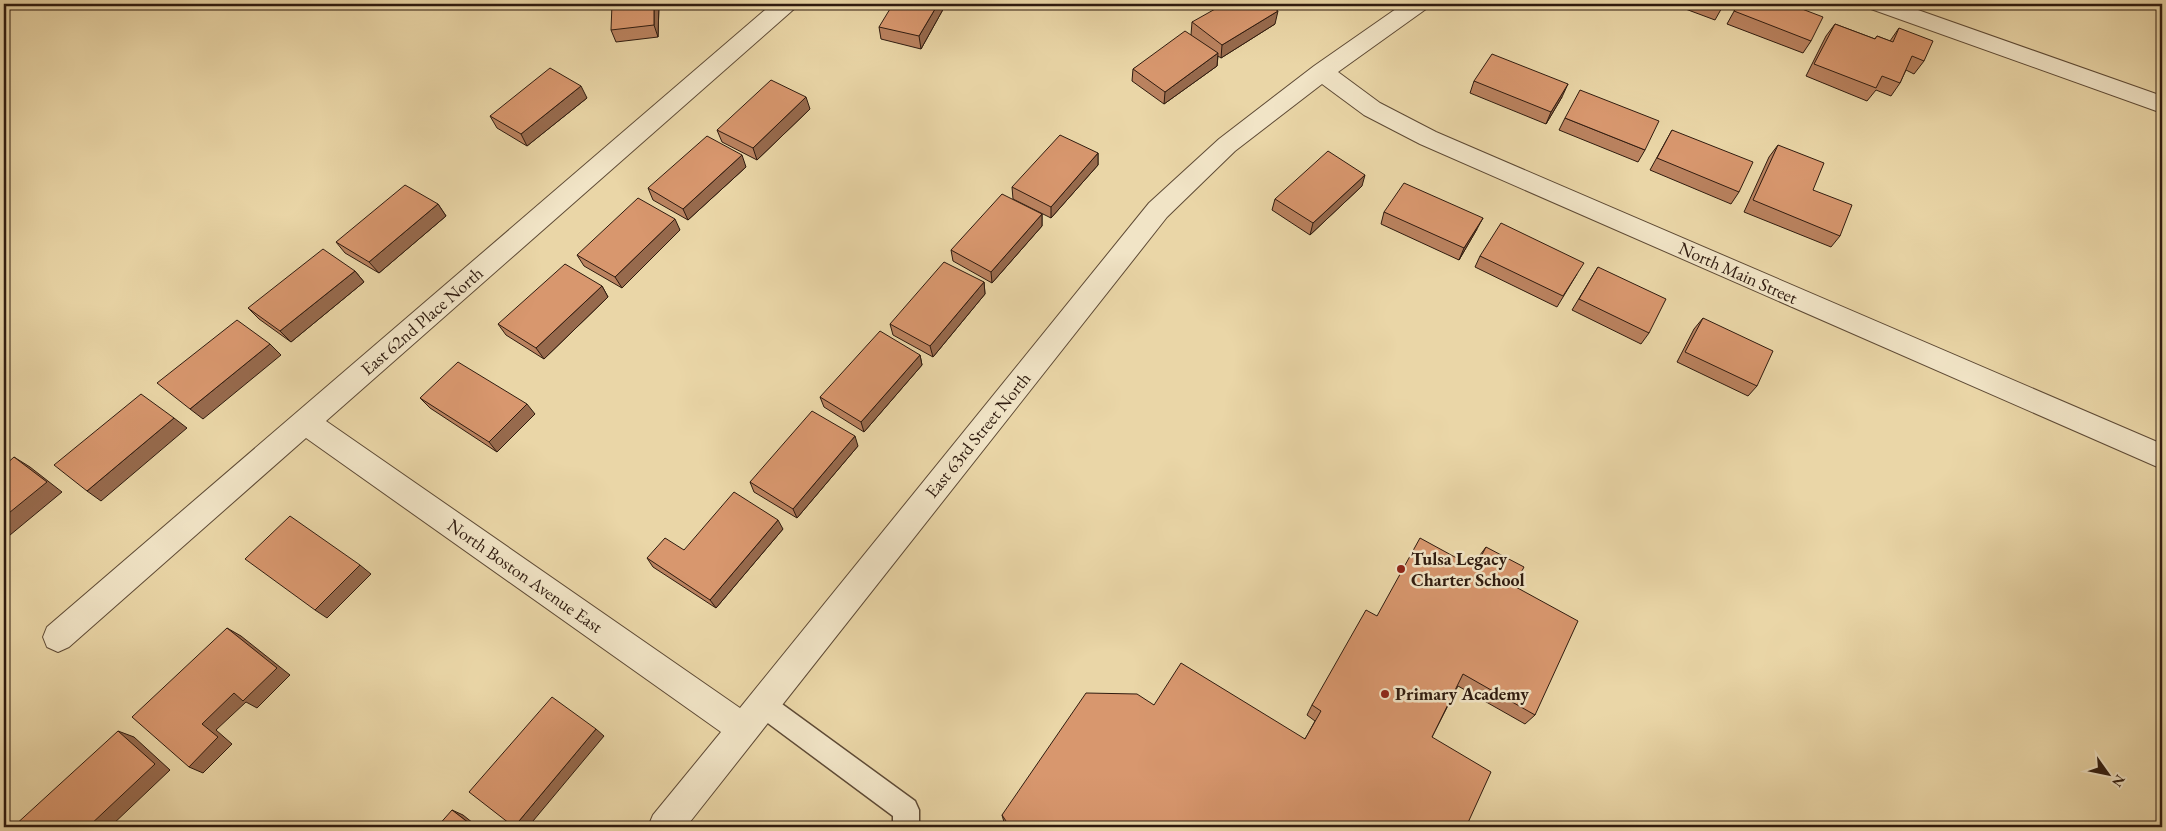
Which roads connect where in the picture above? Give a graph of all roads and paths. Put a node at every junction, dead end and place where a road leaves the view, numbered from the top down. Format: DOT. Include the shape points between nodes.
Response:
graph roads {
  1 [pos="786,4"];
  2 [pos="1418,4"];
  3 [pos="1879,4"];
  4 [pos="1322,72"];
  5 [pos="2162,106"];
  6 [pos="306,423"];
  7 [pos="2162,458"];
  8 [pos="58,637"];
  9 [pos="762,704"];
  10 [pos="743,729"];
  11 [pos="665,827"];
  12 [pos="906,827"];
  1 -- 6 [label="street, East 62nd Place North"];
  2 -- 4 [label="street, East 63rd Street North"];
  3 -- 5 [label="street"];
  4 -- 7 [label="street, North Main Street" via="1372,109 1428,138"];
  4 -- 9 [label="street, East 63rd Street North" via="1227,144 1158,210"];
  6 -- 8 [label="street, East 62nd Place North"];
  6 -- 10 [label="street, North Boston Avenue East"];
  9 -- 10 [label="street, East 63rd Street North"];
  9 -- 12 [label="lane" via="906,810"];
  10 -- 11 [label="street, East 63rd Street North"];
}
